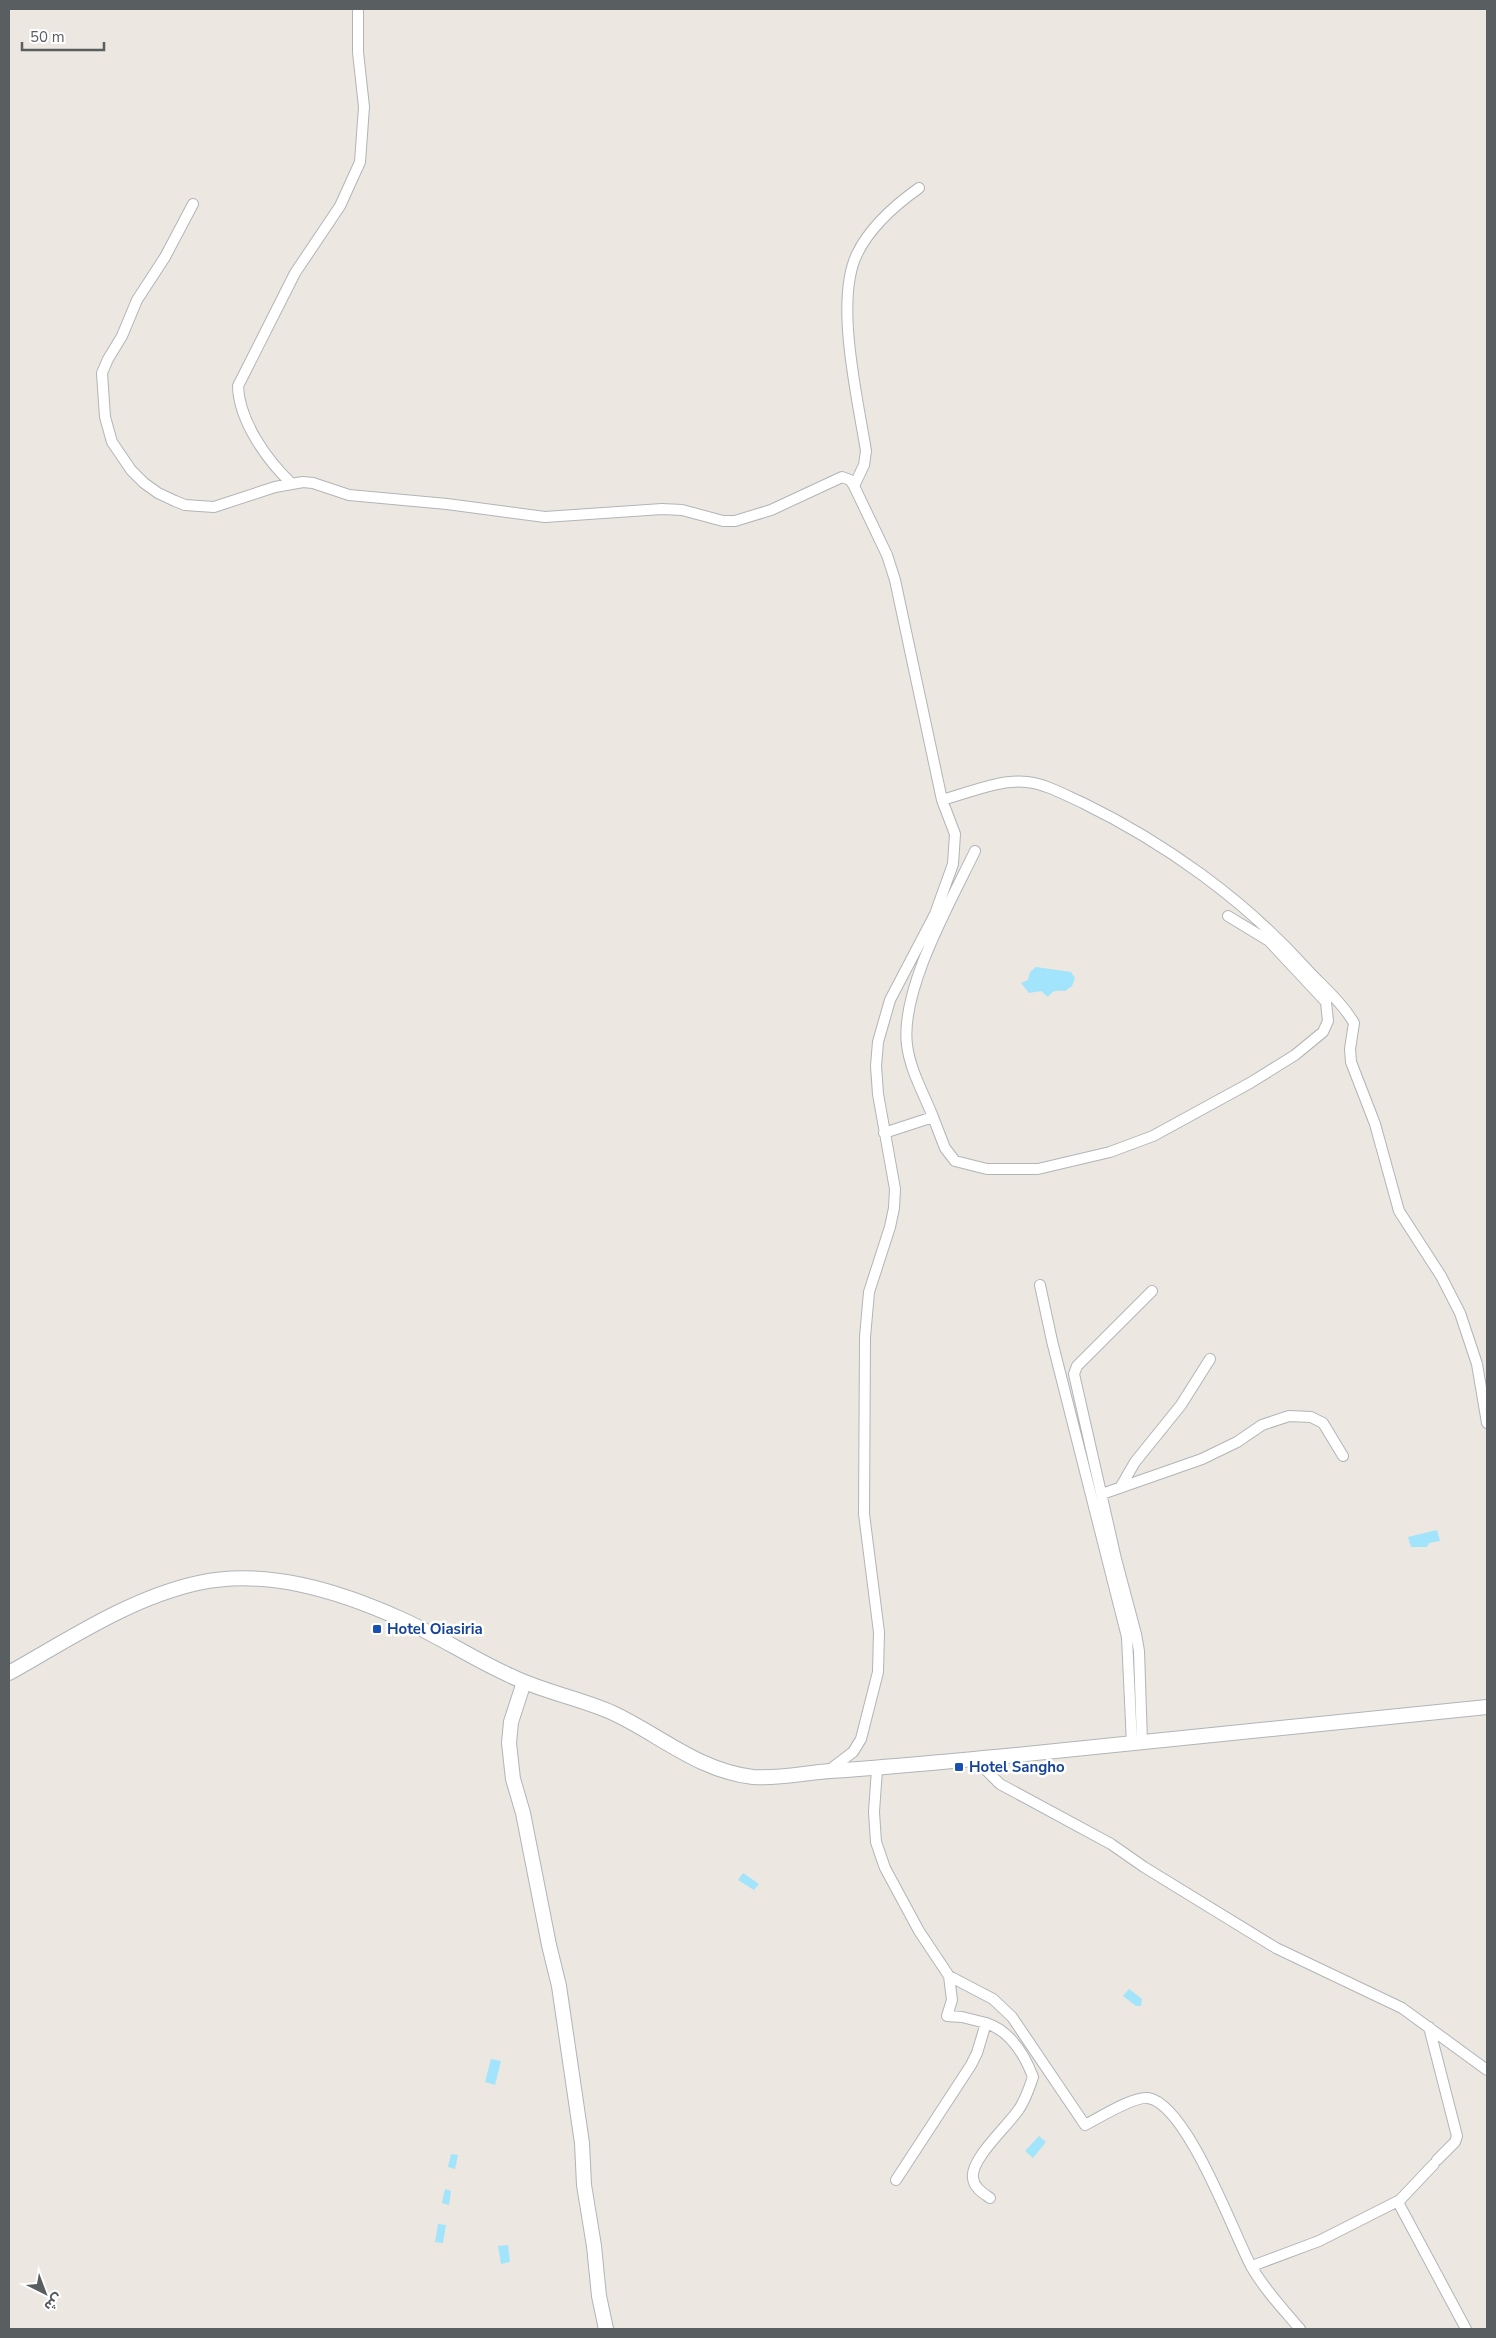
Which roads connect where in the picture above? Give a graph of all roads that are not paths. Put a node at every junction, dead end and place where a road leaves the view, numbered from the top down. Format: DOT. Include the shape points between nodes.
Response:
graph roads {
  1 [pos="358,9"];
  2 [pos="919,188"];
  3 [pos="192,204"];
  4 [pos="291,483"];
  5 [pos="854,486"];
  6 [pos="942,800"];
  7 [pos="974,851"];
  8 [pos="1228,916"];
  9 [pos="933,1117"];
  10 [pos="884,1133"];
  11 [pos="1040,1285"];
  12 [pos="1152,1291"];
  13 [pos="1210,1359"];
  14 [pos="1487,1423"];
  15 [pos="1343,1456"];
  16 [pos="1120,1488"];
  17 [pos="1102,1494"];
  18 [pos="9,1673"];
  19 [pos="524,1682"];
  20 [pos="1487,1707"];
  21 [pos="1137,1743"];
  22 [pos="983,1759"];
  23 [pos="877,1769"];
  24 [pos="828,1771"];
  25 [pos="949,1976"];
  26 [pos="986,2023"];
  27 [pos="1429,2027"];
  28 [pos="1487,2070"];
  29 [pos="896,2180"];
  30 [pos="990,2198"];
  31 [pos="1400,2200"];
  32 [pos="1252,2266"];
  33 [pos="606,2329"];
  34 [pos="1300,2329"];
  35 [pos="1466,2329"];
  1 -- 4 [label="street" via="358,52 364,107 360,162 340,206 295,274 238,386 241,404 258,443"];
  2 -- 5 [label="street" via="900,201 866,238 856,255 851,274 848,295 851,354 866,451 864,465"];
  3 -- 4 [label="street" via="165,257 137,300 122,336 104,366 102,389 107,428 121,457 144,483 185,505 214,507"];
  4 -- 5 [label="street" via="313,483 361,497 545,517 662,508 723,521 752,517 842,478 850,480"];
  5 -- 6 [label="street" via="887,555 895,580"];
  6 -- 10 [label="street" via="955,834 955,851 935,914 899,982 878,1042 876,1066"];
  6 -- 14 [label="street" via="1010,782 1025,782 1051,789 1121,822 1156,843 1240,904 1288,947 1337,1000 1354,1023 1351,1062 1375,1124 1399,1211 1442,1276 1460,1313 1477,1364"];
  7 -- 9 [label="street" via="918,975 910,1005 907,1048"];
  8 -- 9 [label="street" via="1269,941 1326,1002 1328,1021 1323,1032 1295,1055 1153,1136 1110,1152 1038,1169 986,1169 955,1161 945,1148"];
  9 -- 10 [label="street"];
  10 -- 24 [label="street" via="893,1176 894,1208 866,1311 863,1489 879,1654 861,1739 853,1752"];
  11 -- 21 [label="street" via="1127,1637"];
  12 -- 17 [label="street" via="1075,1370"];
  13 -- 16 [label="street" via="1181,1405 1136,1462"];
  15 -- 16 [label="street" via="1323,1423 1311,1417 1289,1416 1262,1425 1202,1459"];
  16 -- 17 [label="street"];
  17 -- 21 [label="street" via="1139,1651"];
  18 -- 19 [label="street" via="137,1605 189,1585 225,1578 273,1581 354,1599 429,1632"];
  19 -- 24 [label="street" via="613,1713 713,1768 753,1777"];
  19 -- 33 [label="street" via="511,1722 509,1743 559,1986"];
  20 -- 21 [label="street"];
  21 -- 22 [label="street"];
  22 -- 23 [label="street"];
  22 -- 27 [label="street" via="985,1769 1000,1784 1104,1839 1276,1948 1380,1996"];
  23 -- 24 [label="street"];
  23 -- 25 [label="street" via="874,1827 880,1856 919,1931"];
  25 -- 26 [label="street" via="952,2000 947,2016"];
  25 -- 32 [label="street" via="993,1998 1012,2017 1085,2125 1137,2100 1147,2098 1159,2104 1188,2136"];
  26 -- 29 [label="street" via="971,2065"];
  26 -- 30 [label="street" via="1009,2036 1033,2077 1020,2108 977,2161 973,2172 973,2180 980,2191"];
  27 -- 28 [label="street"];
  27 -- 31 [label="street" via="1457,2136"];
  31 -- 32 [label="street" via="1319,2242"];
  31 -- 35 [label="street"];
  32 -- 34 [label="street"];
}
